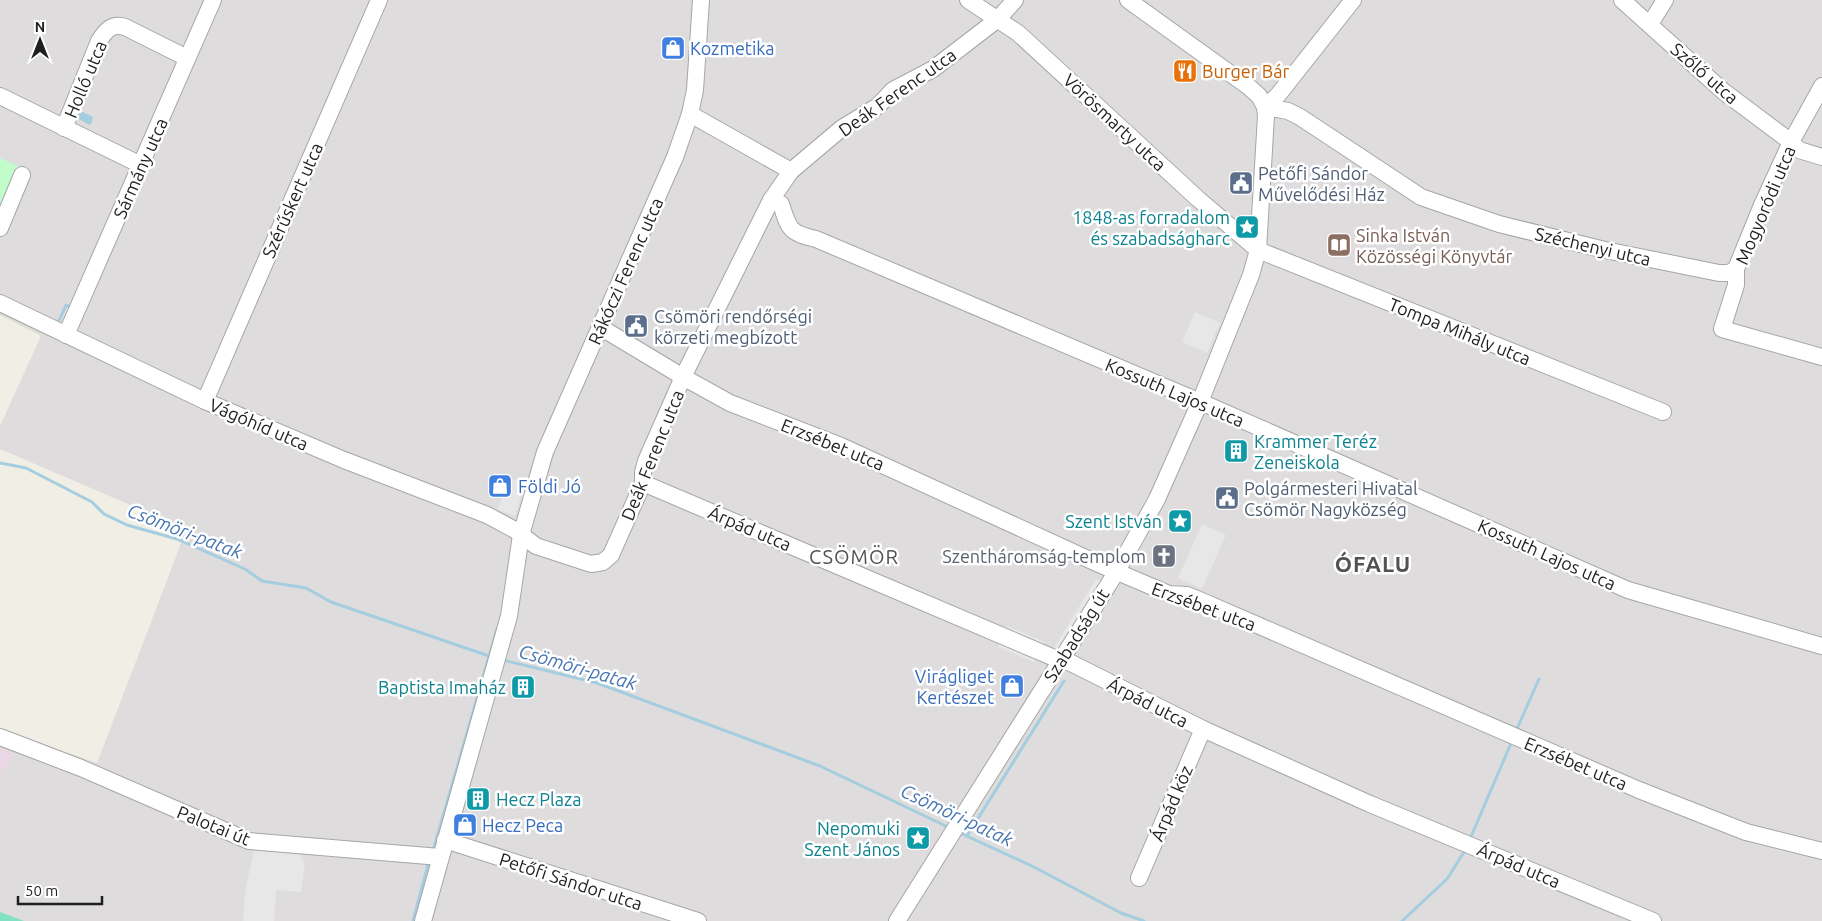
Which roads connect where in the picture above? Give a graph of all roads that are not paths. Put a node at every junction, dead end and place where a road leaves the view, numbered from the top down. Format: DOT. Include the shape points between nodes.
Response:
graph roads {
  1 [pos="213,0"];
  2 [pos="380,0"];
  3 [pos="701,0"];
  4 [pos="968,0"];
  5 [pos="1015,0"];
  6 [pos="1128,0"];
  7 [pos="1353,0"];
  8 [pos="1622,0"];
  9 [pos="1665,0"];
  10 [pos="998,19"];
  11 [pos="1650,24"];
  12 [pos="187,58"];
  13 [pos="1822,86"];
  14 [pos="0,96"];
  15 [pos="1265,106"];
  16 [pos="690,114"];
  17 [pos="64,128"];
  18 [pos="1791,142"];
  19 [pos="1822,157"];
  20 [pos="141,165"];
  21 [pos="791,171"];
  22 [pos="22,175"];
  23 [pos="771,200"];
  24 [pos="0,228"];
  25 [pos="1258,250"];
  26 [pos="1736,269"];
  27 [pos="0,303"];
  28 [pos="600,327"];
  29 [pos="66,335"];
  30 [pos="1822,357"];
  31 [pos="683,378"];
  32 [pos="205,401"];
  33 [pos="1200,402"];
  34 [pos="1663,412"];
  35 [pos="644,483"];
  36 [pos="521,535"];
  37 [pos="603,562"];
  38 [pos="1117,571"];
  39 [pos="1822,646"];
  40 [pos="1061,659"];
  41 [pos="1203,729"];
  42 [pos="0,737"];
  43 [pos="445,840"];
  44 [pos="1822,851"];
  45 [pos="434,856"];
  46 [pos="1138,878"];
  47 [pos="423,921"];
  48 [pos="698,921"];
  49 [pos="897,921"];
  50 [pos="1653,921"];
  1 -- 12 [label="street, Sármány utca"];
  2 -- 32 [label="street, Szérűskert utca"];
  3 -- 16 [label="street, Rákóczi Ferenc utca" via="698,64"];
  4 -- 10 [label="street, Vörösmarty utca"];
  5 -- 10 [label="street, Deák Ferenc utca"];
  6 -- 15 [label="street" via="1249,87"];
  7 -- 15 [label="street" via="1278,95"];
  8 -- 11 [label="street, Szőlő utca"];
  9 -- 11 [label="street"];
  10 -- 21 [label="street, Deák Ferenc utca" via="933,69 894,90 878,106 842,128"];
  10 -- 25 [label="street, Vörösmarty utca" via="1018,33 1196,198"];
  11 -- 18 [label="street, Szőlő utca" via="1722,91"];
  12 -- 17 [label="street, Holló utca" via="125,27 111,27 99,41"];
  12 -- 20 [label="street, Sármány utca"];
  13 -- 18 [label="street, Mogyoródi utca"];
  14 -- 17 [label="street"];
  15 -- 25 [label="street, Szabadság út" via="1266,140"];
  15 -- 26 [label="street, Széchenyi utca" via="1300,117 1421,197 1457,210 1499,224 1605,250 1719,273"];
  16 -- 21 [label="street"];
  16 -- 28 [label="street, Rákóczi Ferenc utca" via="675,157"];
  17 -- 20 [label="street"];
  18 -- 19 [label="street, Szőlő utca" via="1799,150"];
  18 -- 26 [label="street, Mogyoródi utca"];
  20 -- 29 [label="street, Sármány utca"];
  21 -- 23 [label="street, Deák Ferenc utca"];
  22 -- 24 [label="street"];
  23 -- 31 [label="street, Deák Ferenc utca"];
  23 -- 33 [label="street, Kossuth Lajos utca" via="781,204 790,229 802,236 816,239"];
  25 -- 33 [label="street, Szabadság út"];
  25 -- 34 [label="street, Tompa Mihály utca"];
  26 -- 30 [label="street, Mogyoródi utca" via="1736,285 1722,329"];
  27 -- 29 [label="street, Vágóhíd utca"];
  28 -- 31 [label="street, Erzsébet utca"];
  28 -- 36 [label="street, Rákóczi Ferenc utca" via="545,452"];
  29 -- 32 [label="street, Vágóhíd utca"];
  31 -- 35 [label="street, Deák Ferenc utca" via="646,461"];
  31 -- 38 [label="street, Erzsébet utca" via="730,403 841,446"];
  32 -- 36 [label="street, Vágóhíd utca" via="344,460 487,515"];
  33 -- 38 [label="street, Szabadság út" via="1157,499"];
  33 -- 39 [label="street, Kossuth Lajos utca" via="1628,590"];
  35 -- 37 [label="street, Deák Ferenc utca" via="611,554"];
  35 -- 40 [label="street, Árpád utca"];
  36 -- 37 [label="street, Vágóhíd utca" via="536,546 578,560 591,564"];
  36 -- 43 [label="street, Rákóczi Ferenc utca" via="509,616"];
  38 -- 40 [label="street, Szabadság út"];
  38 -- 44 [label="street, Erzsébet utca" via="1169,594 1204,602 1640,790 1746,832"];
  40 -- 41 [label="street, Árpád utca"];
  40 -- 49 [label="street, Szabadság út"];
  41 -- 46 [label="street, Árpád köz"];
  41 -- 50 [label="street, Árpád utca" via="1370,804"];
  42 -- 45 [label="street, Palotai út" via="81,768 249,842"];
  43 -- 45 [label="street, Rákóczi Ferenc utca"];
  43 -- 48 [label="street, Petőfi Sándor utca"];
  45 -- 47 [label="street, Rákóczi Ferenc utca"];
}
